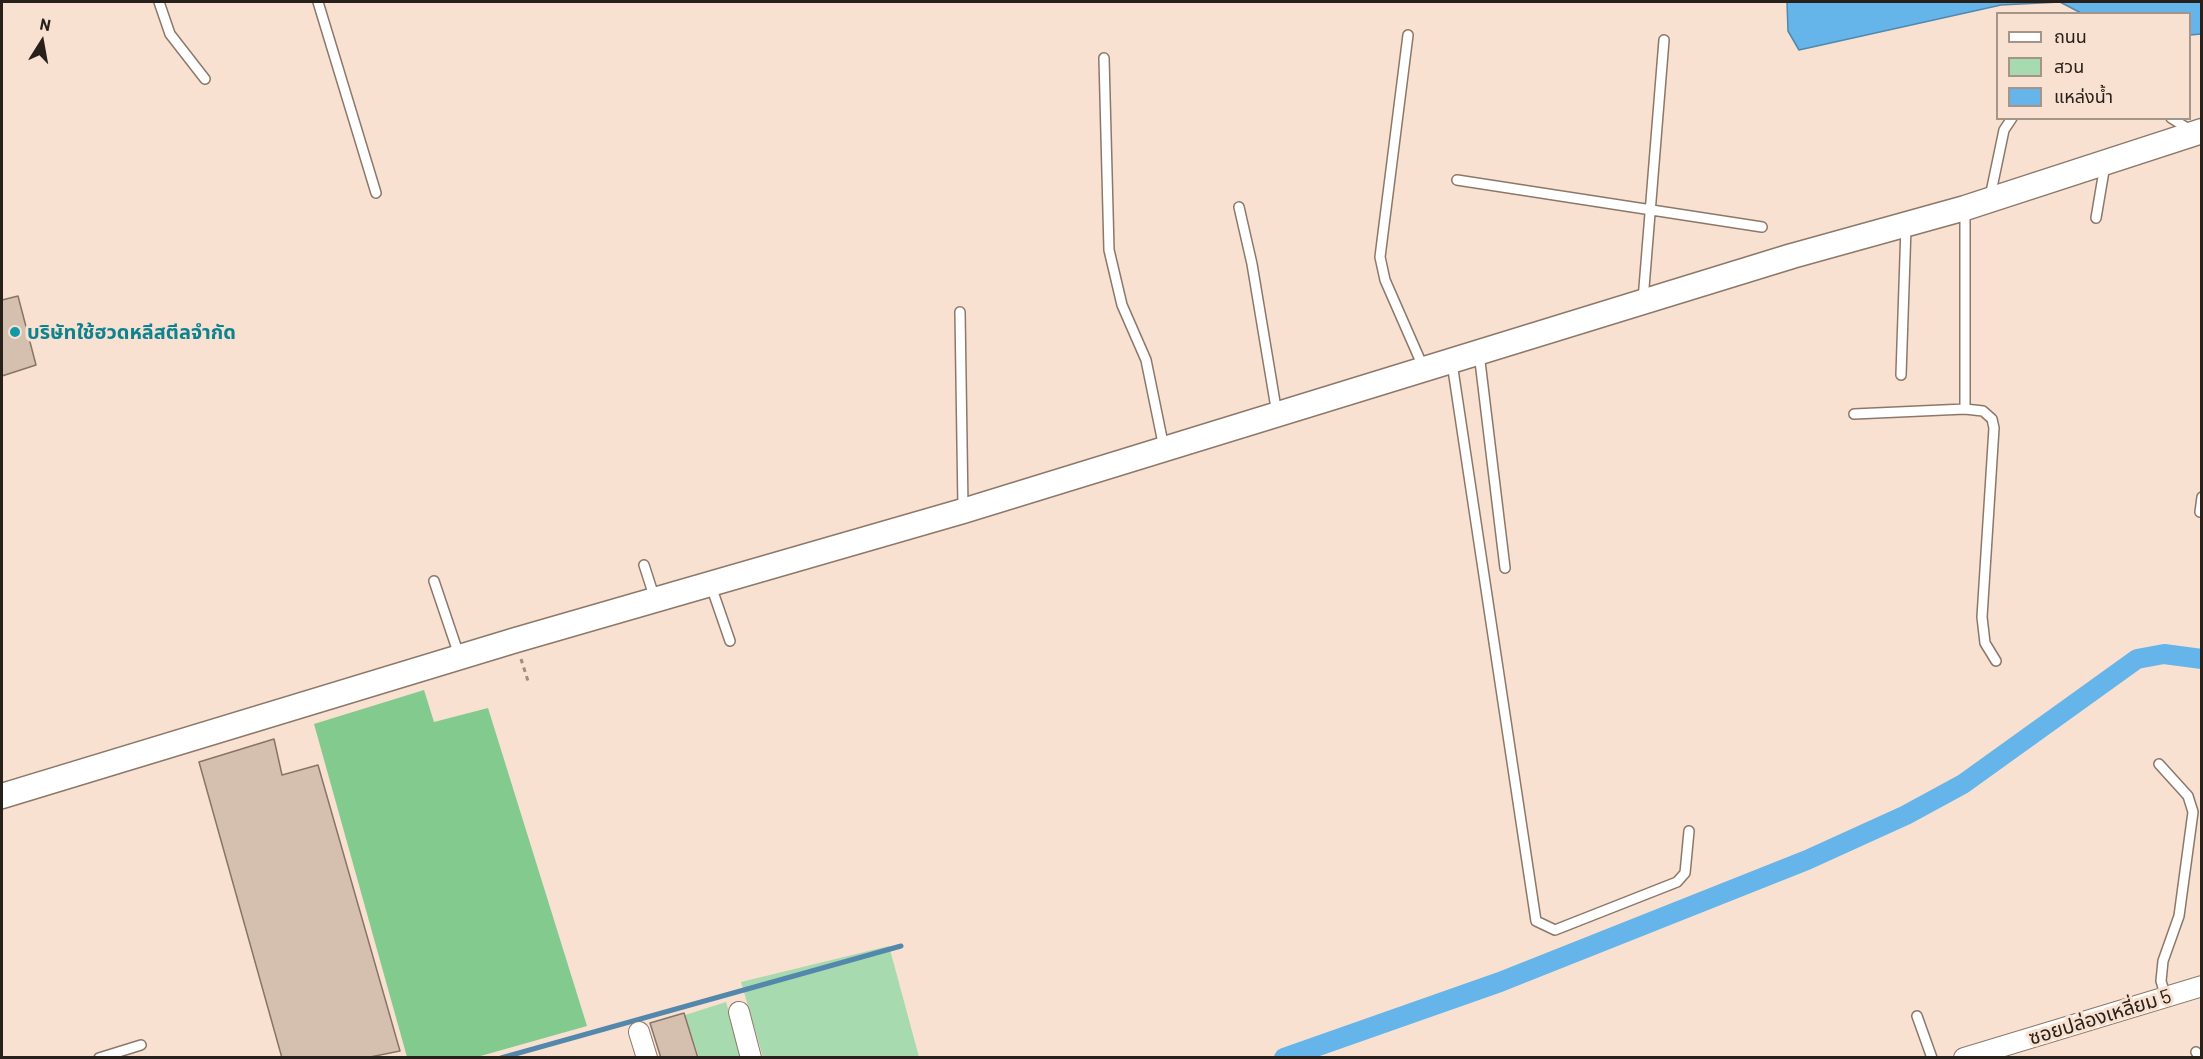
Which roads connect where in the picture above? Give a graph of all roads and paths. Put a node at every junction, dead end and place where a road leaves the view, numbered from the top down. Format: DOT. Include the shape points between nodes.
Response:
graph roads {
  1 [pos="159,2"];
  2 [pos="318,2"];
  3 [pos="1408,35"];
  4 [pos="1664,40"];
  5 [pos="1104,58"];
  6 [pos="205,79"];
  7 [pos="2011,120"];
  8 [pos="2175,120"];
  9 [pos="2199,132"];
  10 [pos="2106,163"];
  11 [pos="1456,180"];
  12 [pos="376,193"];
  13 [pos="1989,200"];
  14 [pos="1239,207"];
  15 [pos="1965,208"];
  16 [pos="1651,210"];
  17 [pos="2096,218"];
  18 [pos="1906,224"];
  19 [pos="1762,227"];
  20 [pos="1643,302"];
  21 [pos="960,312"];
  22 [pos="1479,353"];
  23 [pos="1452,360"];
  24 [pos="1424,369"];
  25 [pos="1901,375"];
  26 [pos="1965,409"];
  27 [pos="1277,414"];
  28 [pos="1854,414"];
  29 [pos="1164,448"];
  30 [pos="2202,497"];
  31 [pos="963,511"];
  32 [pos="2199,512"];
  33 [pos="644,565"];
  34 [pos="1505,568"];
  35 [pos="434,581"];
  36 [pos="711,586"];
  37 [pos="656,601"];
  38 [pos="730,641"];
  39 [pos="460,657"];
  40 [pos="1996,661"];
  41 [pos="2159,764"];
  42 [pos="2,796"];
  43 [pos="1689,831"];
  44 [pos="2202,986"];
  45 [pos="2166,997"];
  46 [pos="739,1012"];
  47 [pos="1917,1016"];
  48 [pos="639,1032"];
  49 [pos="141,1045"];
  50 [pos="99,1058"];
  51 [pos="647,1058"];
  52 [pos="752,1058"];
  53 [pos="1932,1058"];
  54 [pos="1964,1058"];
  1 -- 6 [label="lane" via="170,34"];
  2 -- 12 [label="lane"];
  3 -- 24 [label="lane" via="1380,258 1385,280"];
  4 -- 16 [label="lane"];
  5 -- 29 [label="lane" via="1109,250 1122,305 1149,369"];
  7 -- 13 [label="lane" via="2004,130"];
  8 -- 9 [label="lane"];
  9 -- 10 [label="street"];
  10 -- 13 [label="street"];
  10 -- 17 [label="lane"];
  11 -- 16 [label="lane"];
  13 -- 15 [label="street"];
  14 -- 27 [label="lane"];
  15 -- 18 [label="street"];
  15 -- 26 [label="lane"];
  16 -- 19 [label="lane"];
  16 -- 20 [label="lane"];
  18 -- 20 [label="street"];
  18 -- 25 [label="lane"];
  20 -- 22 [label="street"];
  21 -- 31 [label="lane"];
  22 -- 23 [label="street"];
  22 -- 34 [label="lane"];
  23 -- 24 [label="street"];
  23 -- 43 [label="lane" via="1536,921 1556,930 1677,882 1685,873"];
  24 -- 27 [label="street"];
  26 -- 28 [label="lane"];
  26 -- 40 [label="lane" via="1983,411 1992,419 1994,428 1982,617 1985,643"];
  27 -- 29 [label="street"];
  29 -- 31 [label="street"];
  30 -- 32 [label="lane"];
  31 -- 36 [label="street"];
  33 -- 37 [label="lane"];
  35 -- 39 [label="lane"];
  36 -- 37 [label="street"];
  36 -- 38 [label="lane"];
  37 -- 39 [label="street"];
  39 -- 42 [label="street"];
  41 -- 45 [label="lane" via="2188,796 2193,812 2179,916 2163,961 2161,981"];
  44 -- 45 [label="street, ซอยปล่องเหลี่ยม 5"];
  45 -- 54 [label="street, ซอยปล่องเหลี่ยม 5"];
  46 -- 52 [label="street"];
  47 -- 53 [label="lane"];
  48 -- 51 [label="street"];
  49 -- 50 [label="lane"];
}
